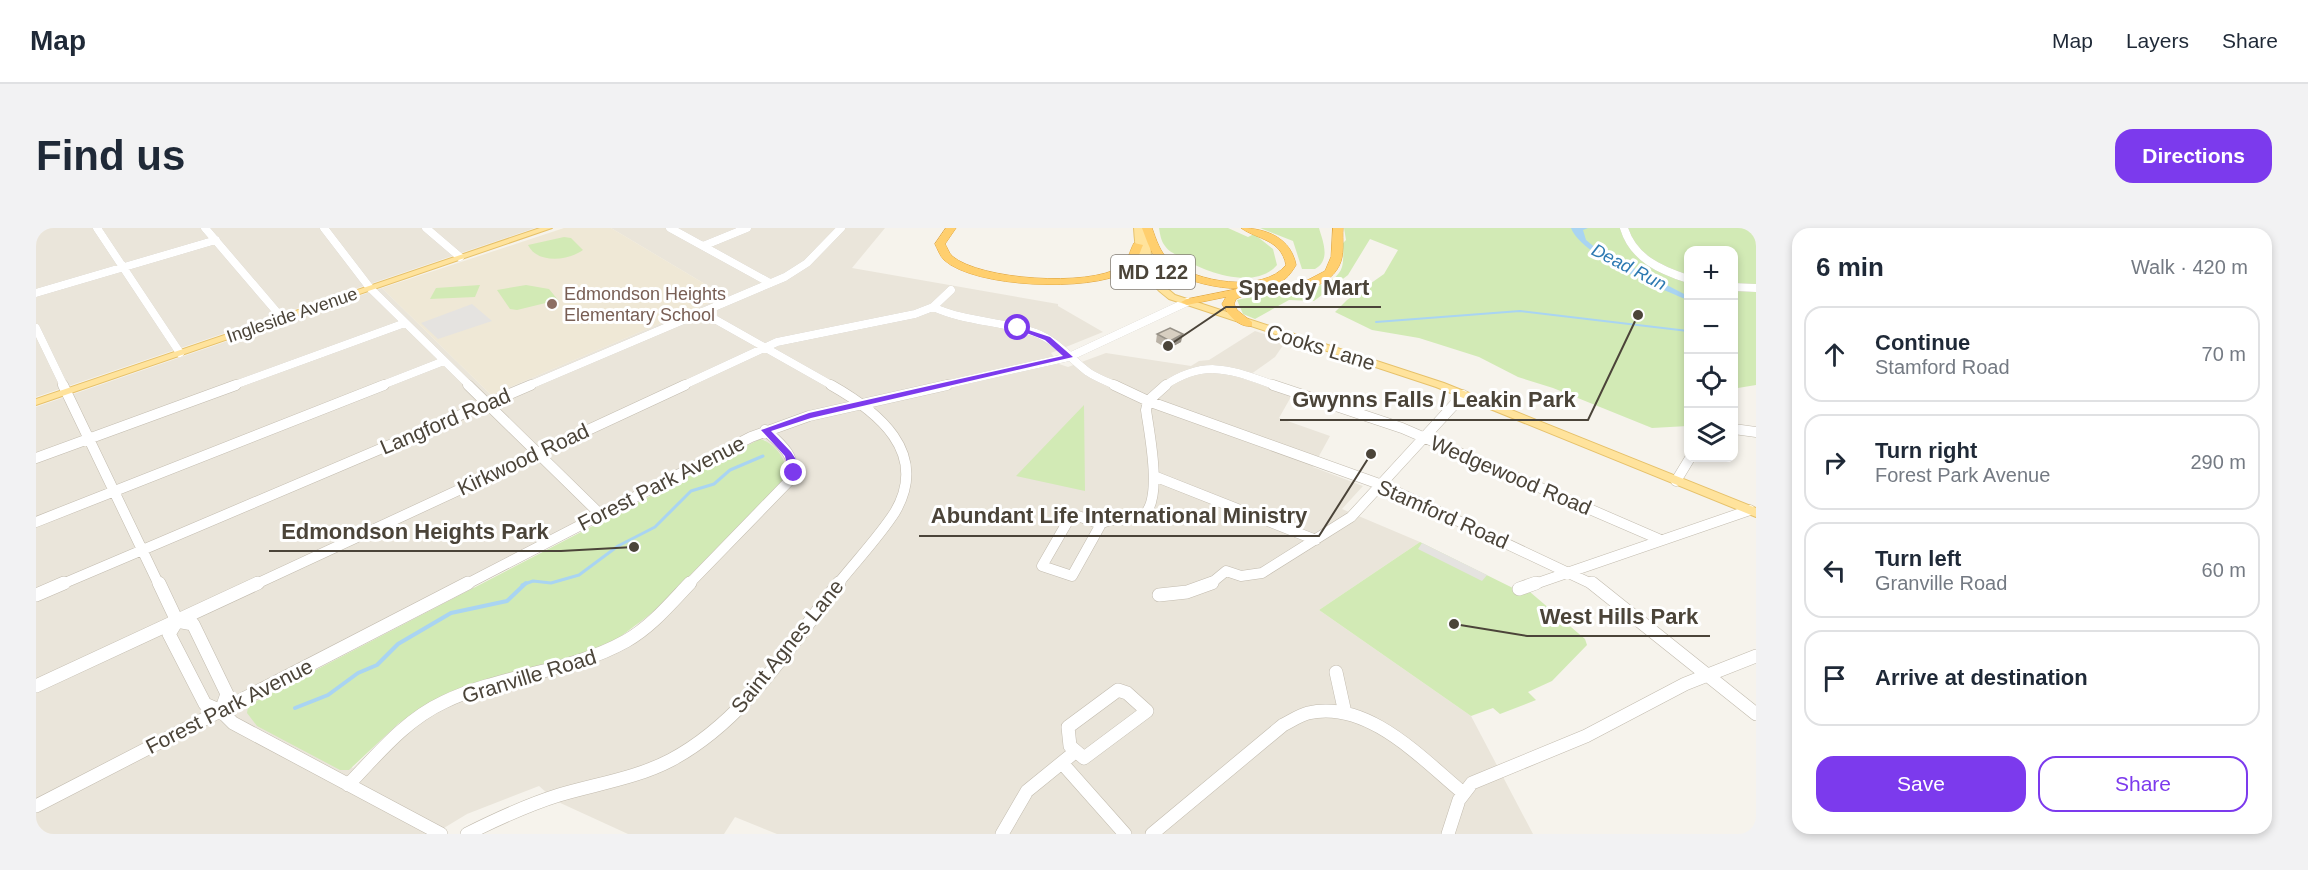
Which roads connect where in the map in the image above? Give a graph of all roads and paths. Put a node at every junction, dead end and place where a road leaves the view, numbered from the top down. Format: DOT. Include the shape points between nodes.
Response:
graph roads {
  1 [pos="97,228"];
  2 [pos="205,228"];
  3 [pos="324,228"];
  4 [pos="426,228"];
  5 [pos="547,228"];
  6 [pos="670,228"];
  7 [pos="747,228"];
  8 [pos="841,228"];
  9 [pos="951,228"];
  10 [pos="1138,228"];
  11 [pos="1147,228"];
  12 [pos="1246,228"];
  13 [pos="1338,228"];
  14 [pos="1624,228"];
  15 [pos="216,240"];
  16 [pos="1138,245"];
  17 [pos="703,246"];
  18 [pos="460,257"];
  19 [pos="122,267"];
  20 [pos="1684,277"];
  21 [pos="770,283"];
  22 [pos="1738,287"];
  23 [pos="370,288"];
  24 [pos="1756,288"];
  25 [pos="951,290"];
  26 [pos="1253,291"];
  27 [pos="36,293"];
  28 [pos="1187,302"];
  29 [pos="933,307"];
  30 [pos="702,312"];
  31 [pos="282,318"];
  32 [pos="405,322"];
  33 [pos="1248,324"];
  34 [pos="36,328"];
  35 [pos="765,347"];
  36 [pos="180,353"];
  37 [pos="1069,357"];
  38 [pos="444,361"];
  39 [pos="67,391"];
  40 [pos="1463,395"];
  41 [pos="1148,401"];
  42 [pos="36,402"];
  43 [pos="862,403"];
  44 [pos="487,404"];
  45 [pos="765,430"];
  46 [pos="1738,430"];
  47 [pos="1756,432"];
  48 [pos="1425,437"];
  49 [pos="89,439"];
  50 [pos="537,453"];
  51 [pos="36,458"];
  52 [pos="1688,462"];
  53 [pos="1154,476"];
  54 [pos="1676,481"];
  55 [pos="1382,485"];
  56 [pos="115,491"];
  57 [pos="1753,512"];
  58 [pos="600,514"];
  59 [pos="36,522"];
  60 [pos="1101,524"];
  61 [pos="1316,540"];
  62 [pos="1661,540"];
  63 [pos="143,550"];
  64 [pos="1569,572"];
  65 [pos="1519,588"];
  66 [pos="1160,595"];
  67 [pos="36,596"];
  68 [pos="177,621"];
  69 [pos="1756,656"];
  70 [pos="1336,672"];
  71 [pos="1708,675"];
  72 [pos="36,686"];
  73 [pos="221,711"];
  74 [pos="1345,713"];
  75 [pos="1756,714"];
  76 [pos="1075,752"];
  77 [pos="1062,763"];
  78 [pos="348,785"];
  79 [pos="1462,792"];
  80 [pos="36,806"];
  81 [pos="441,834"];
  82 [pos="467,834"];
  83 [pos="1002,834"];
  84 [pos="1125,834"];
  85 [pos="1152,834"];
  86 [pos="1449,834"];
  1 -- 19 [label="street"];
  2 -- 15 [label="street"];
  3 -- 23 [label="street"];
  4 -- 18 [label="street"];
  5 -- 18 [label="main road, Ingleside Avenue"];
  6 -- 17 [label="street"];
  7 -- 17 [label="street"];
  8 -- 21 [label="street, Langford Road" via="807,263"];
  9 -- 16 [label="highway" via="942,236 940,245 945,256 956,264 981,273 1047,282 1082,283 1114,275 1127,266"];
  10 -- 16 [label="main road, MD 122"];
  11 -- 12 [label="highway" via="1164,261 1195,279 1242,286 1280,277 1291,265 1285,249 1272,238"];
  11 -- 28 [label="main road, MD 122" via="1150,266 1160,280"];
  13 -- 26 [label="highway" via="1335,264 1328,273 1299,286"];
  14 -- 20 [label="street" via="1630,243 1646,259"];
  15 -- 19 [label="street"];
  15 -- 31 [label="street"];
  16 -- 28 [label="main road, MD 122" via="1146,274 1172,297"];
  17 -- 21 [label="street"];
  18 -- 23 [label="main road, Ingleside Avenue"];
  19 -- 27 [label="street"];
  19 -- 36 [label="street"];
  21 -- 30 [label="street, Langford Road"];
  22 -- 24 [label="street"];
  23 -- 31 [label="main road, Ingleside Avenue"];
  23 -- 32 [label="street"];
  25 -- 29 [label="street, Kirkwood Road"];
  26 -- 28 [label="highway"];
  26 -- 33 [label="highway" via="1232,297 1228,304"];
  28 -- 33 [label="main road, Cooks Lane / MD 122"];
  28 -- 37 [label="street, Forest Park Avenue"];
  29 -- 35 [label="street, Kirkwood Road"];
  29 -- 37 [label="street, Stamford Road" via="950,315 1028,331 1048,339"];
  30 -- 35 [label="street"];
  30 -- 44 [label="street, Langford Road"];
  31 -- 36 [label="main road, Ingleside Avenue"];
  32 -- 38 [label="street"];
  32 -- 49 [label="street"];
  33 -- 40 [label="main road, Cooks Lane / MD 122" via="1403,372"];
  34 -- 39 [label="street"];
  35 -- 43 [label="street"];
  35 -- 50 [label="street, Kirkwood Road"];
  36 -- 39 [label="main road, Ingleside Avenue"];
  37 -- 41 [label="street, Stamford Road" via="1090,373"];
  37 -- 43 [label="street, Forest Park Avenue"];
  38 -- 44 [label="street"];
  38 -- 56 [label="street"];
  39 -- 42 [label="main road, Ingleside Avenue"];
  39 -- 49 [label="street"];
  40 -- 48 [label="street"];
  40 -- 54 [label="main road, Cooks Lane"];
  41 -- 48 [label="street, Wedgewood Road" via="1188,372 1204,367 1226,369"];
  41 -- 53 [label="street"];
  41 -- 55 [label="street, Stamford Road"];
  43 -- 45 [label="street, Forest Park Avenue"];
  43 -- 82 [label="street, Saint Agnes Lane" via="883,420 897,438 904,456 905,483 895,511 745,703 710,736 671,760 521,808"];
  44 -- 50 [label="street"];
  44 -- 63 [label="street, Langford Road"];
  45 -- 58 [label="street, Forest Park Avenue"];
  45 -- 78 [label="street, Granville Road" via="793,461 791,479 650,624 624,644 589,660 462,695 430,710 403,729"];
  46 -- 47 [label="street"];
  48 -- 55 [label="street"];
  48 -- 62 [label="street, Wedgewood Road"];
  49 -- 51 [label="street"];
  49 -- 56 [label="street"];
  50 -- 58 [label="street"];
  50 -- 68 [label="street, Kirkwood Road"];
  52 -- 54 [label="street"];
  53 -- 60 [label="street" via="1151,507 1144,516 1108,519"];
  53 -- 61 [label="street"];
  54 -- 57 [label="main road, Cooks Lane"];
  55 -- 61 [label="street" via="1351,517"];
  55 -- 64 [label="street, Stamford Road"];
  56 -- 59 [label="street"];
  56 -- 63 [label="street"];
  57 -- 62 [label="street"];
  58 -- 73 [label="street, Forest Park Avenue"];
  60 -- 60 [label="street" via="1072,576 1042,566 1072,514"];
  61 -- 66 [label="street" via="1255,576 1226,571 1215,582 1193,591"];
  62 -- 64 [label="street"];
  63 -- 67 [label="street, Langford Road"];
  63 -- 68 [label="street"];
  64 -- 65 [label="street"];
  64 -- 71 [label="street, Stamford Road" via="1600,588"];
  68 -- 72 [label="street, Kirkwood Road"];
  68 -- 73 [label="street" via="169,634 205,704"];
  68 -- 73 [label="street" via="193,624 198,634 227,694"];
  69 -- 71 [label="street"];
  70 -- 74 [label="street"];
  71 -- 75 [label="street, Stamford Road"];
  71 -- 79 [label="street" via="1586,736 1485,776"];
  73 -- 78 [label="street" via="232,723"];
  73 -- 80 [label="street, Forest Park Avenue"];
  74 -- 79 [label="street" via="1389,734"];
  74 -- 85 [label="street" via="1321,711 1294,718"];
  76 -- 76 [label="street" via="1084,758 1147,711 1118,690 1068,727 1070,746"];
  76 -- 77 [label="street"];
  77 -- 83 [label="street" via="1027,791"];
  77 -- 84 [label="street"];
  78 -- 81 [label="street"];
  79 -- 86 [label="street" via="1452,814"];
}
